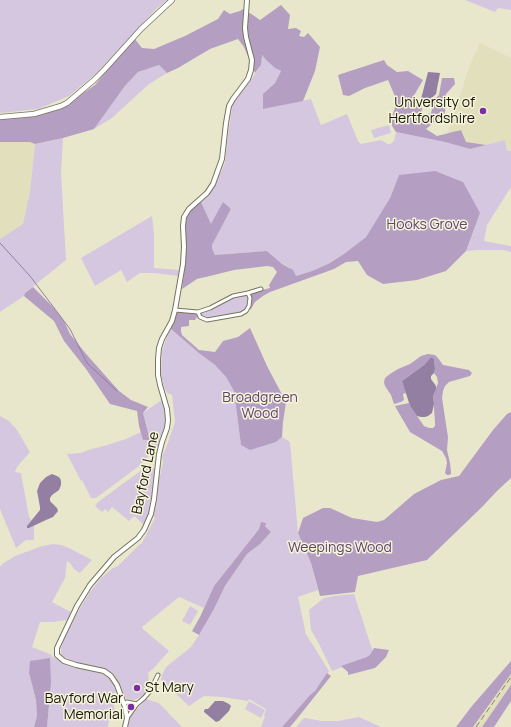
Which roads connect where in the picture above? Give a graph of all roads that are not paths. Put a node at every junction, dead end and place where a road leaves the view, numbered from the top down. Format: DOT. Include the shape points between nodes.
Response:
graph roads {
  1 [pos="172,0"];
  2 [pos="247,0"];
  3 [pos="0,117"];
  4 [pos="261,289"];
  5 [pos="248,293"];
  6 [pos="175,310"];
  7 [pos="198,312"];
  8 [pos="158,675"];
  9 [pos="124,704"];
  10 [pos="137,704"];
  11 [pos="127,718"];
  12 [pos="124,727"];
  1 -- 3 [label="main road" via="94,80 67,102 34,114"];
  2 -- 6 [label="street" via="245,28 252,60 251,70 248,79 229,106 222,159 211,188 184,217 183,264"];
  4 -- 5 [label="street"];
  5 -- 7 [label="street" via="233,296"];
  5 -- 7 [label="street" via="249,306 241,314 207,320 200,317"];
  6 -- 7 [label="street"];
  6 -- 9 [label="street, Bayford Lane" via="161,343 157,367 168,420 159,454 151,514 138,538 114,557 83,595 57,651 57,655 64,660 104,671 111,676"];
  8 -- 10 [label="street" via="150,691"];
  9 -- 10 [label="street"];
  9 -- 11 [label="street, Bayford Lane"];
  10 -- 11 [label="street"];
  11 -- 12 [label="street"];
}
